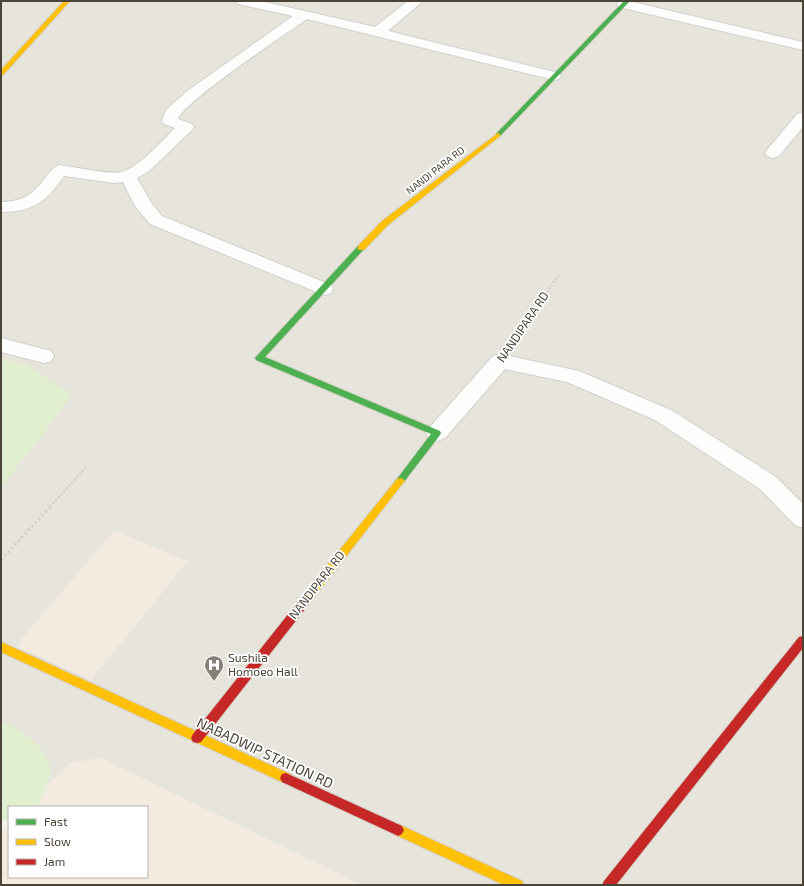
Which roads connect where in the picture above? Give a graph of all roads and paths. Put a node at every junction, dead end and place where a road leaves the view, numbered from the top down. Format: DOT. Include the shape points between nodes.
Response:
graph roads {
  1 [pos="68,1"];
  2 [pos="243,1"];
  3 [pos="416,1"];
  4 [pos="626,2"];
  5 [pos="304,15"];
  6 [pos="378,32"];
  7 [pos="803,46"];
  8 [pos="1,74"];
  9 [pos="554,76"];
  10 [pos="803,117"];
  11 [pos="773,153"];
  12 [pos="128,176"];
  13 [pos="1,207"];
  14 [pos="560,273"];
  15 [pos="324,289"];
  16 [pos="1,345"];
  17 [pos="44,356"];
  18 [pos="500,361"];
  19 [pos="437,433"];
  20 [pos="87,466"];
  21 [pos="803,519"];
  22 [pos="1,560"];
  23 [pos="803,640"];
  24 [pos="1,646"];
  25 [pos="198,738"];
  26 [pos="518,885"];
  27 [pos="608,885"];
  1 -- 8 [label="street"];
  2 -- 5 [label="street"];
  3 -- 6 [label="street"];
  4 -- 7 [label="street"];
  4 -- 9 [label="street, NANDI PARA RD"];
  5 -- 6 [label="street"];
  5 -- 12 [label="street" via="191,95 172,113 170,121 186,127 143,167"];
  6 -- 9 [label="street"];
  9 -- 15 [label="street, NANDI PARA RD" via="504,130 385,223"];
  10 -- 11 [label="street"];
  12 -- 13 [label="street" via="114,178 60,170 47,190 30,203"];
  12 -- 15 [label="street" via="144,206 156,220"];
  14 -- 18 [label="path, NANDIPARA RD"];
  15 -- 19 [label="street, NANDI PARA RD" via="259,358"];
  16 -- 17 [label="street"];
  18 -- 19 [label="street, NANDIPARA RD"];
  18 -- 21 [label="street" via="572,376 663,415 768,483"];
  19 -- 25 [label="street, NANDIPARA RD"];
  20 -- 22 [label="path"];
  23 -- 27 [label="street"];
  24 -- 25 [label="street, NABADWIP STATION RD"];
  25 -- 26 [label="street, NABADWIP STATION RD"];
}
